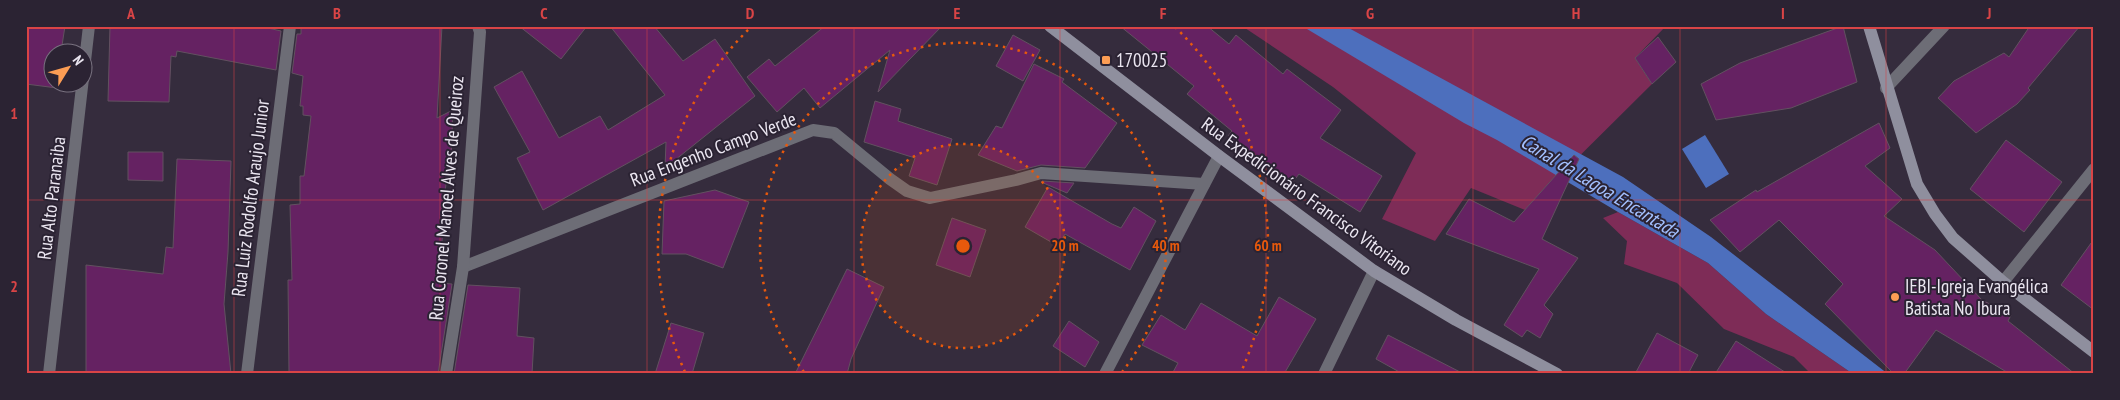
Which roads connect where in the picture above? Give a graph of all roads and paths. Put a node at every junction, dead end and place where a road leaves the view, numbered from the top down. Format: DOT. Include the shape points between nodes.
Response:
graph roads {
  1 [pos="89,26"];
  2 [pos="290,26"];
  3 [pos="478,26"];
  4 [pos="1050,26"];
  5 [pos="1869,26"];
  6 [pos="1944,26"];
  7 [pos="1886,88"];
  8 [pos="1219,156"];
  9 [pos="2094,169"];
  10 [pos="1204,184"];
  11 [pos="463,267"];
  12 [pos="1374,271"];
  13 [pos="2003,282"];
  14 [pos="2094,352"];
  15 [pos="1543,370"];
  16 [pos="49,374"];
  17 [pos="247,374"];
  18 [pos="446,374"];
  19 [pos="1105,374"];
  20 [pos="1324,374"];
  21 [pos="1557,374"];
  1 -- 16 [label="street, Rua Alto Paranaiba"];
  2 -- 17 [label="street, Rua Luiz Rodolfo Araujo Junior"];
  3 -- 11 [label="street, Rua Coronel Manoel Alves de Queiroz" via="480,42"];
  4 -- 8 [label="main road, Rua Expedicionário Francisco Vitoriano"];
  5 -- 7 [label="main road"];
  6 -- 7 [label="street"];
  7 -- 13 [label="main road" via="1916,184 1953,238"];
  8 -- 10 [label="street"];
  8 -- 12 [label="main road, Rua Expedicionário Francisco Vitoriano"];
  9 -- 13 [label="street"];
  10 -- 11 [label="street, Rua Engenho Campo Verde" via="1041,173 930,198 907,190 890,179 834,133 813,130"];
  10 -- 19 [label="street"];
  11 -- 18 [label="street, Rua Coronel Manoel Alves de Queiroz"];
  12 -- 15 [label="main road, Rua Expedicionário Francisco Vitoriano"];
  12 -- 20 [label="street"];
  13 -- 14 [label="main road"];
  15 -- 21 [label="main road, Rua Expedicionário Francisco Vitoriano"];
}
